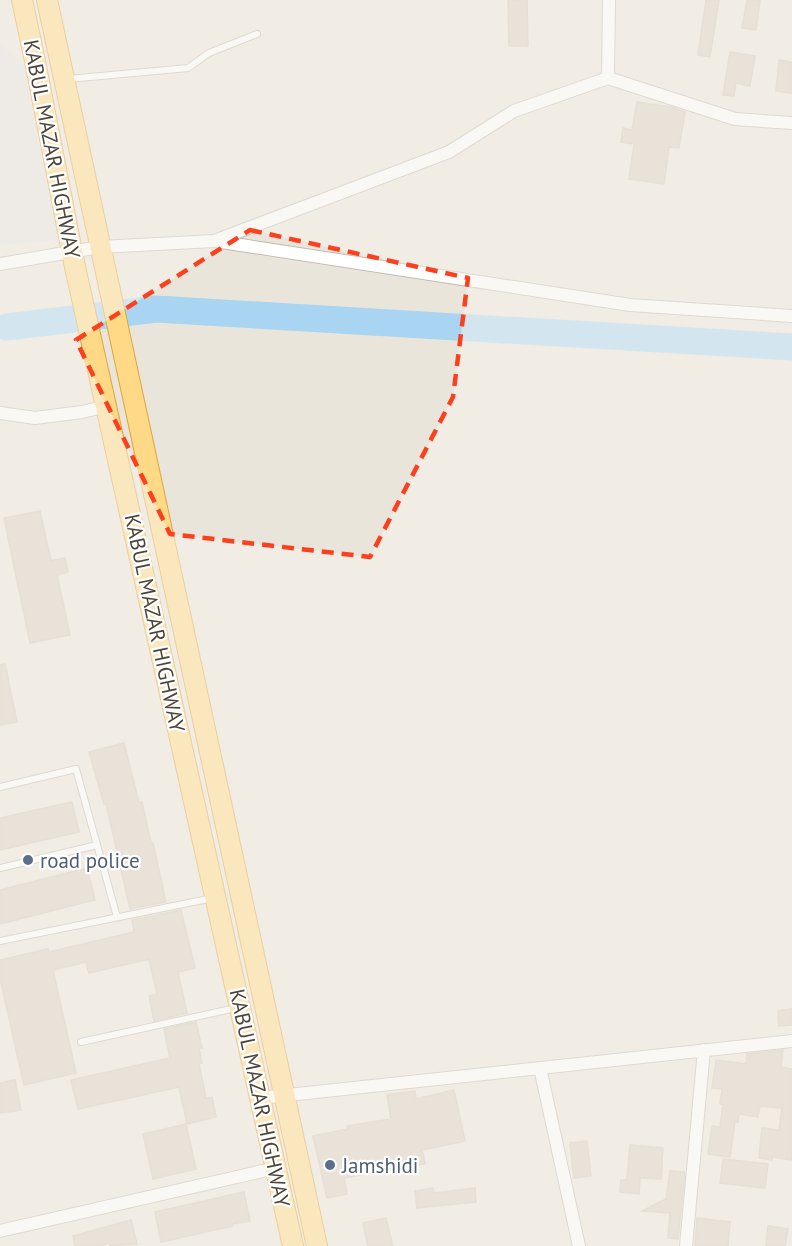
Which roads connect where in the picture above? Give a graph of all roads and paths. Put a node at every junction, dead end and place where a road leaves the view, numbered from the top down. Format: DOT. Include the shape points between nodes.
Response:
graph roads {
  1 [pos="22,0"];
  2 [pos="47,0"];
  3 [pos="609,0"];
  4 [pos="257,34"];
  5 [pos="608,78"];
  6 [pos="64,79"];
  7 [pos="792,123"];
  8 [pos="214,241"];
  9 [pos="101,253"];
  10 [pos="73,260"];
  11 [pos="0,264"];
  12 [pos="792,316"];
  13 [pos="107,406"];
  14 [pos="0,413"];
  15 [pos="0,787"];
  16 [pos="97,845"];
  17 [pos="0,868"];
  18 [pos="216,898"];
  19 [pos="117,917"];
  20 [pos="0,941"];
  21 [pos="240,1007"];
  22 [pos="81,1041"];
  23 [pos="792,1041"];
  24 [pos="704,1050"];
  25 [pos="540,1068"];
  26 [pos="284,1095"];
  27 [pos="261,1098"];
  28 [pos="276,1168"];
  29 [pos="0,1231"];
  30 [pos="293,1246"];
  31 [pos="317,1246"];
  32 [pos="579,1246"];
  33 [pos="686,1246"];
  1 -- 10 [label="highway, KABUL MAZAR HIGHWAY"];
  2 -- 6 [label="highway, KABUL MAZAR HIGHWAY"];
  3 -- 5 [label="street"];
  4 -- 6 [label="lane" via="209,53 188,68"];
  5 -- 7 [label="street" via="735,118"];
  5 -- 8 [label="street" via="514,111 449,152"];
  6 -- 9 [label="highway, KABUL MAZAR HIGHWAY"];
  8 -- 9 [label="street"];
  8 -- 12 [label="street" via="630,305"];
  9 -- 10 [label="street"];
  9 -- 26 [label="highway, KABUL MAZAR HIGHWAY"];
  10 -- 11 [label="street"];
  10 -- 13 [label="highway, KABUL MAZAR HIGHWAY"];
  13 -- 14 [label="street" via="34,418"];
  13 -- 18 [label="highway, KABUL MAZAR HIGHWAY"];
  15 -- 16 [label="lane" via="76,769"];
  16 -- 17 [label="lane"];
  16 -- 19 [label="lane"];
  18 -- 19 [label="lane"];
  18 -- 21 [label="highway, KABUL MAZAR HIGHWAY"];
  19 -- 20 [label="lane"];
  21 -- 22 [label="lane"];
  21 -- 27 [label="highway, KABUL MAZAR HIGHWAY"];
  23 -- 24 [label="street"];
  24 -- 25 [label="street"];
  24 -- 33 [label="street"];
  25 -- 26 [label="street"];
  25 -- 32 [label="street"];
  26 -- 27 [label="street"];
  26 -- 31 [label="highway, KABUL MAZAR HIGHWAY"];
  27 -- 28 [label="highway, KABUL MAZAR HIGHWAY"];
  28 -- 29 [label="street"];
  28 -- 30 [label="highway, KABUL MAZAR HIGHWAY"];
}
